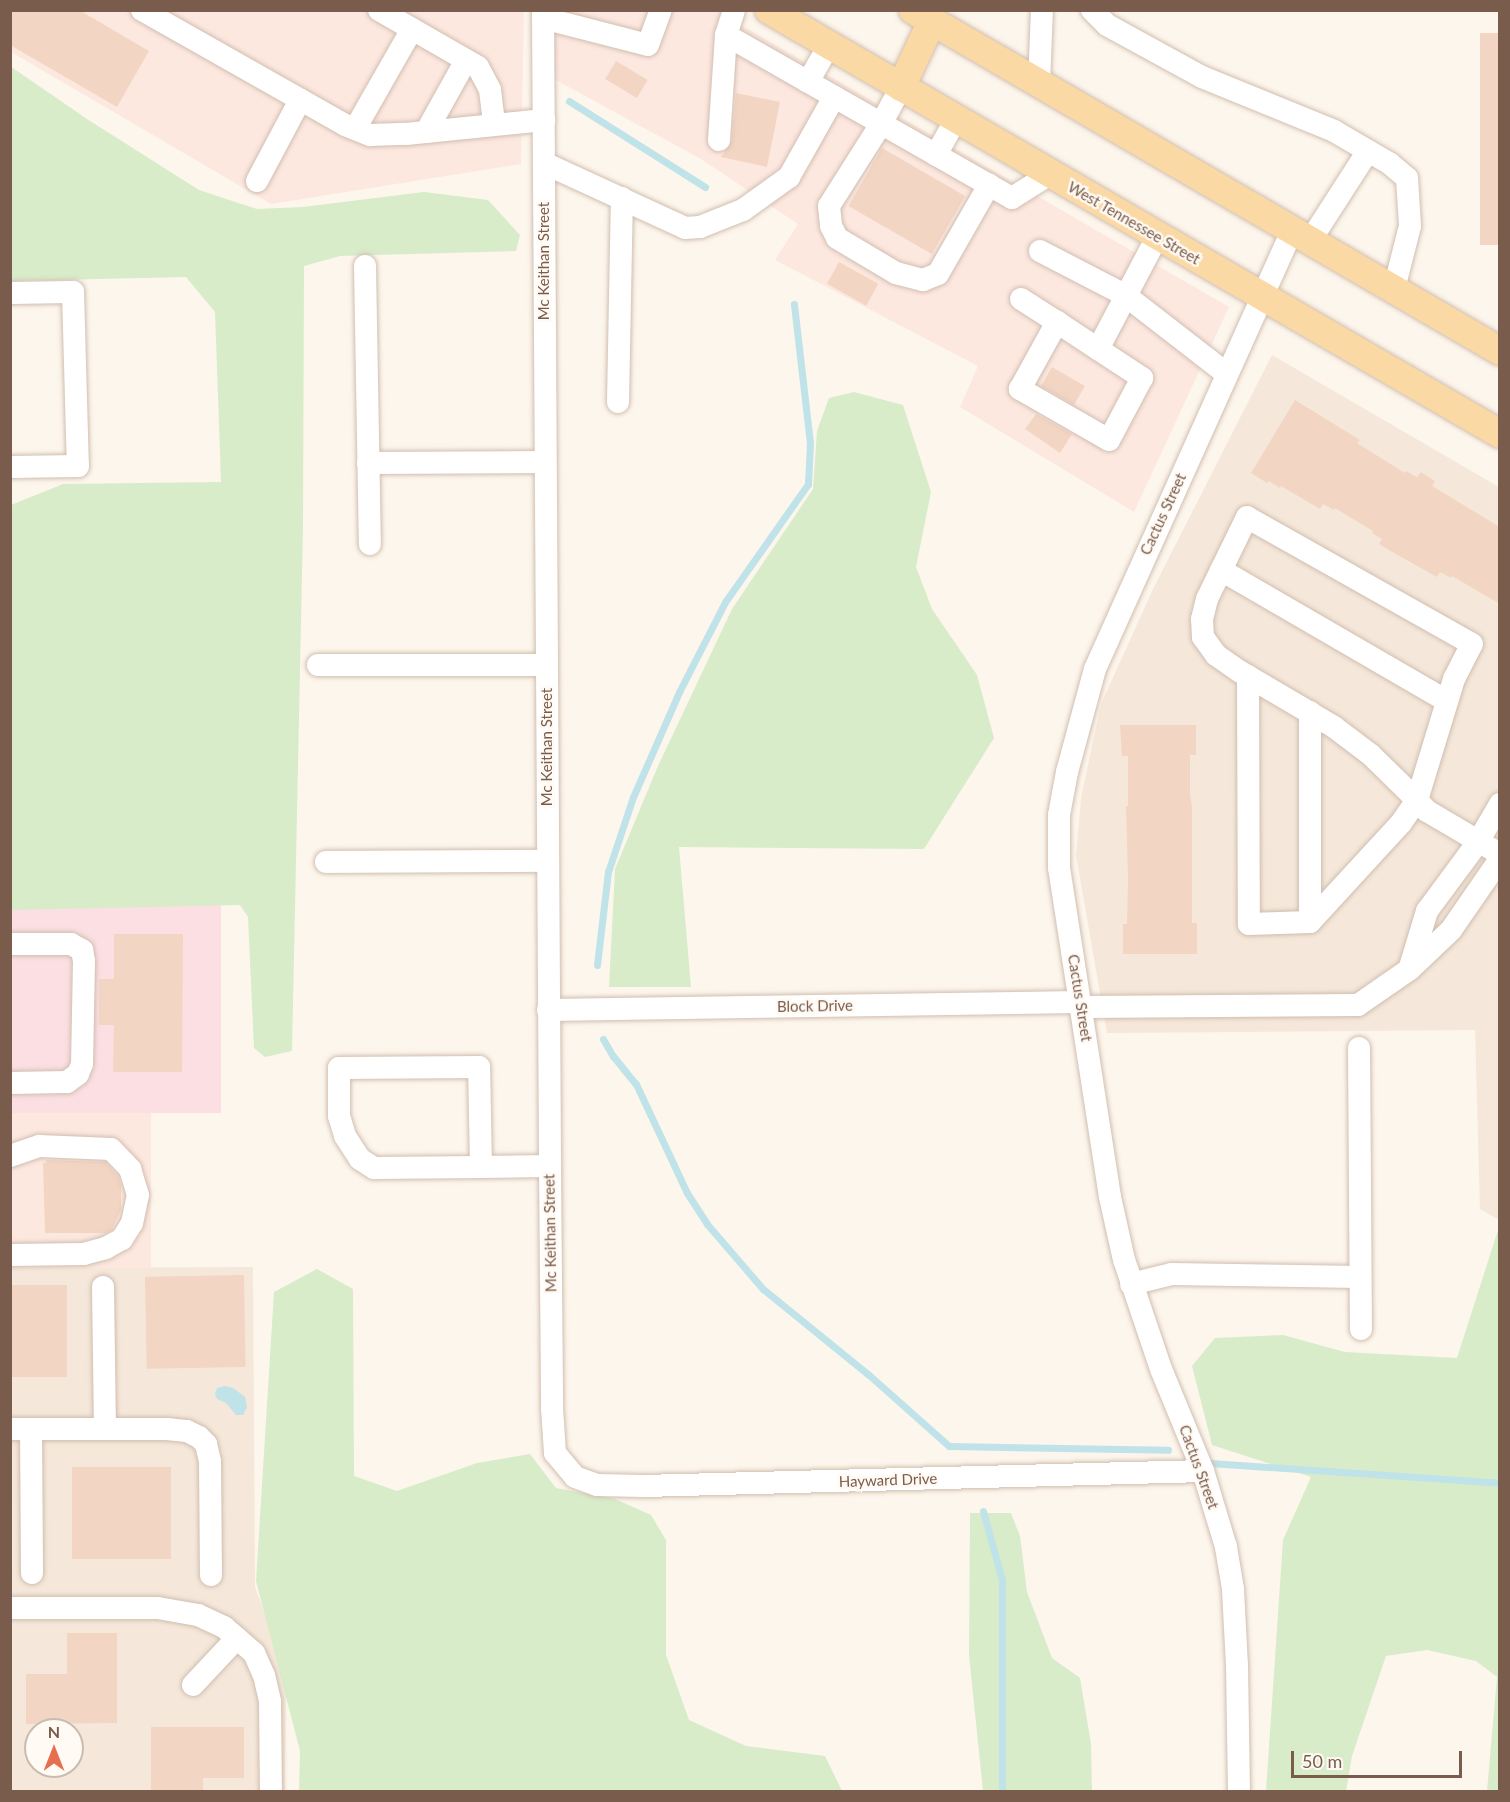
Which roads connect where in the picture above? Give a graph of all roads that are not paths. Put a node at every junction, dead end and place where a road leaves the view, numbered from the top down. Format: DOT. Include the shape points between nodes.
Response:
graph roads {
  1 [pos="142,10"];
  2 [pos="379,10"];
  3 [pos="661,10"];
  4 [pos="734,10"];
  5 [pos="769,10"];
  6 [pos="1042,10"];
  7 [pos="1092,10"];
  8 [pos="930,13"];
  9 [pos="543,14"];
  10 [pos="412,29"];
  11 [pos="726,35"];
  12 [pos="829,45"];
  13 [pos="466,60"];
  14 [pos="808,82"];
  15 [pos="1040,84"];
  16 [pos="901,87"];
  17 [pos="834,97"];
  18 [pos="300,100"];
  19 [pos="956,119"];
  20 [pos="544,120"];
  21 [pos="881,124"];
  22 [pos="494,125"];
  23 [pos="355,129"];
  24 [pos="426,132"];
  25 [pos="719,140"];
  26 [pos="1368,151"];
  27 [pos="936,155"];
  28 [pos="544,162"];
  29 [pos="1050,174"];
  30 [pos="257,181"];
  31 [pos="989,185"];
  32 [pos="622,198"];
  33 [pos="1301,235"];
  34 [pos="1157,237"];
  35 [pos="1040,251"];
  36 [pos="366,266"];
  37 [pos="1394,289"];
  38 [pos="10,293"];
  39 [pos="1125,296"];
  40 [pos="1262,298"];
  41 [pos="1020,299"];
  42 [pos="1057,322"];
  43 [pos="1098,349"];
  44 [pos="1500,351"];
  45 [pos="1227,374"];
  46 [pos="618,402"];
  47 [pos="1500,434"];
  48 [pos="545,462"];
  49 [pos="368,463"];
  50 [pos="10,467"];
  51 [pos="370,544"];
  52 [pos="1221,570"];
  53 [pos="318,665"];
  54 [pos="547,665"];
  55 [pos="1248,676"];
  56 [pos="1447,701"];
  57 [pos="1310,712"];
  58 [pos="1417,800"];
  59 [pos="1500,804"];
  60 [pos="1478,842"];
  61 [pos="1500,854"];
  62 [pos="1500,859"];
  63 [pos="548,861"];
  64 [pos="326,862"];
  65 [pos="1448,882"];
  66 [pos="1472,899"];
  67 [pos="1310,922"];
  68 [pos="10,944"];
  69 [pos="1410,969"];
  70 [pos="1082,1004"];
  71 [pos="548,1010"];
  72 [pos="1359,1048"];
  73 [pos="10,1083"];
  74 [pos="10,1156"];
  75 [pos="550,1166"];
  76 [pos="481,1167"];
  77 [pos="10,1255"];
  78 [pos="1360,1277"];
  79 [pos="1131,1284"];
  80 [pos="103,1287"];
  81 [pos="1361,1329"];
  82 [pos="21,1430"];
  83 [pos="105,1430"];
  84 [pos="1203,1471"];
  85 [pos="574,1477"];
  86 [pos="32,1573"];
  87 [pos="211,1575"];
  88 [pos="10,1608"];
  89 [pos="237,1638"];
  90 [pos="193,1685"];
  91 [pos="271,1791"];
  92 [pos="1239,1791"];
  1 -- 18 [label="street"];
  2 -- 10 [label="street"];
  3 -- 9 [label="street" via="648,45"];
  4 -- 11 [label="street"];
  5 -- 12 [label="main road, West Tennessee Street"];
  6 -- 15 [label="street"];
  7 -- 26 [label="street" via="1107,25 1202,77 1334,131"];
  8 -- 15 [label="main road"];
  8 -- 16 [label="main road"];
  9 -- 20 [label="street, Mc Keithan Street"];
  10 -- 13 [label="street"];
  10 -- 23 [label="street"];
  11 -- 14 [label="street"];
  11 -- 25 [label="street"];
  12 -- 14 [label="street"];
  12 -- 16 [label="main road, West Tennessee Street"];
  13 -- 22 [label="street" via="478,67 490,90"];
  13 -- 24 [label="street"];
  14 -- 17 [label="street"];
  15 -- 33 [label="main road"];
  16 -- 19 [label="main road, West Tennessee Street"];
  16 -- 21 [label="street"];
  17 -- 21 [label="street"];
  17 -- 32 [label="street" via="789,177 743,210 700,227 685,228"];
  18 -- 23 [label="street"];
  18 -- 30 [label="street"];
  19 -- 27 [label="street"];
  19 -- 29 [label="main road, West Tennessee Street"];
  20 -- 22 [label="street"];
  20 -- 28 [label="street, Mc Keithan Street"];
  21 -- 27 [label="street"];
  21 -- 31 [label="street" via="829,206 831,226 837,238 896,273 923,280 938,274"];
  22 -- 24 [label="street"];
  23 -- 24 [label="street" via="370,135"];
  26 -- 33 [label="street, Cactus Street"];
  26 -- 37 [label="street" via="1407,178 1410,226"];
  27 -- 31 [label="street"];
  28 -- 32 [label="street"];
  28 -- 48 [label="street, Mc Keithan Street"];
  29 -- 31 [label="street" via="1012,198"];
  29 -- 34 [label="main road, West Tennessee Street"];
  32 -- 46 [label="street"];
  33 -- 37 [label="main road"];
  33 -- 40 [label="street, Cactus Street"];
  34 -- 39 [label="street"];
  34 -- 40 [label="main road, West Tennessee Street"];
  35 -- 39 [label="street"];
  36 -- 49 [label="street"];
  37 -- 44 [label="main road"];
  38 -- 50 [label="street" via="73,292 78,466"];
  39 -- 43 [label="street"];
  39 -- 45 [label="street"];
  40 -- 45 [label="street, Cactus Street"];
  40 -- 47 [label="main road, West Tennessee Street"];
  41 -- 42 [label="street"];
  42 -- 43 [label="street"];
  42 -- 43 [label="street" via="1020,389 1109,440 1142,378"];
  45 -- 70 [label="street, Cactus Street" via="1095,669 1067,772 1059,815 1059,868"];
  48 -- 49 [label="street"];
  48 -- 54 [label="street, Mc Keithan Street"];
  49 -- 51 [label="street"];
  52 -- 55 [label="street" via="1204,609 1203,637 1216,655"];
  52 -- 56 [label="street"];
  52 -- 56 [label="street" via="1247,517 1472,644"];
  53 -- 54 [label="street"];
  54 -- 63 [label="street, Mc Keithan Street"];
  55 -- 57 [label="street"];
  55 -- 67 [label="street" via="1249,924"];
  56 -- 58 [label="street"];
  57 -- 58 [label="street" via="1371,755"];
  57 -- 67 [label="street"];
  58 -- 60 [label="street" via="1427,811"];
  58 -- 67 [label="street" via="1401,823"];
  59 -- 60 [label="street"];
  60 -- 61 [label="street"];
  60 -- 65 [label="street"];
  62 -- 66 [label="street, Block Drive"];
  63 -- 64 [label="street"];
  63 -- 71 [label="street, Mc Keithan Street"];
  65 -- 66 [label="street"];
  65 -- 69 [label="street" via="1427,911"];
  66 -- 69 [label="street, Block Drive" via="1451,930"];
  68 -- 73 [label="street" via="71,944 82,950 84,961 82,1064 78,1074 67,1082"];
  69 -- 70 [label="street, Block Drive" via="1358,1005"];
  70 -- 71 [label="street, Block Drive"];
  70 -- 79 [label="street, Cactus Street" via="1110,1197"];
  71 -- 75 [label="street, Mc Keithan Street"];
  72 -- 78 [label="street"];
  74 -- 77 [label="street" via="39,1146 111,1149 130,1169 138,1195 132,1223 122,1239 106,1248 84,1254"];
  75 -- 76 [label="street"];
  75 -- 85 [label="street, Mc Keithan Street" via="555,1453"];
  76 -- 76 [label="street" via="479,1067 339,1068 339,1116 345,1136 360,1160 374,1168"];
  78 -- 79 [label="street" via="1172,1274"];
  78 -- 81 [label="street"];
  79 -- 84 [label="street, Cactus Street"];
  80 -- 83 [label="street"];
  82 -- 83 [label="street"];
  82 -- 86 [label="street"];
  83 -- 87 [label="street" via="187,1431 206,1444 210,1462"];
  84 -- 85 [label="street, Hayward Drive" via="643,1486 597,1485"];
  84 -- 92 [label="street, Cactus Street" via="1226,1546 1233,1589"];
  88 -- 89 [label="street" via="158,1608 198,1615"];
  89 -- 90 [label="street"];
  89 -- 91 [label="street" via="254,1653 270,1702"];
}
